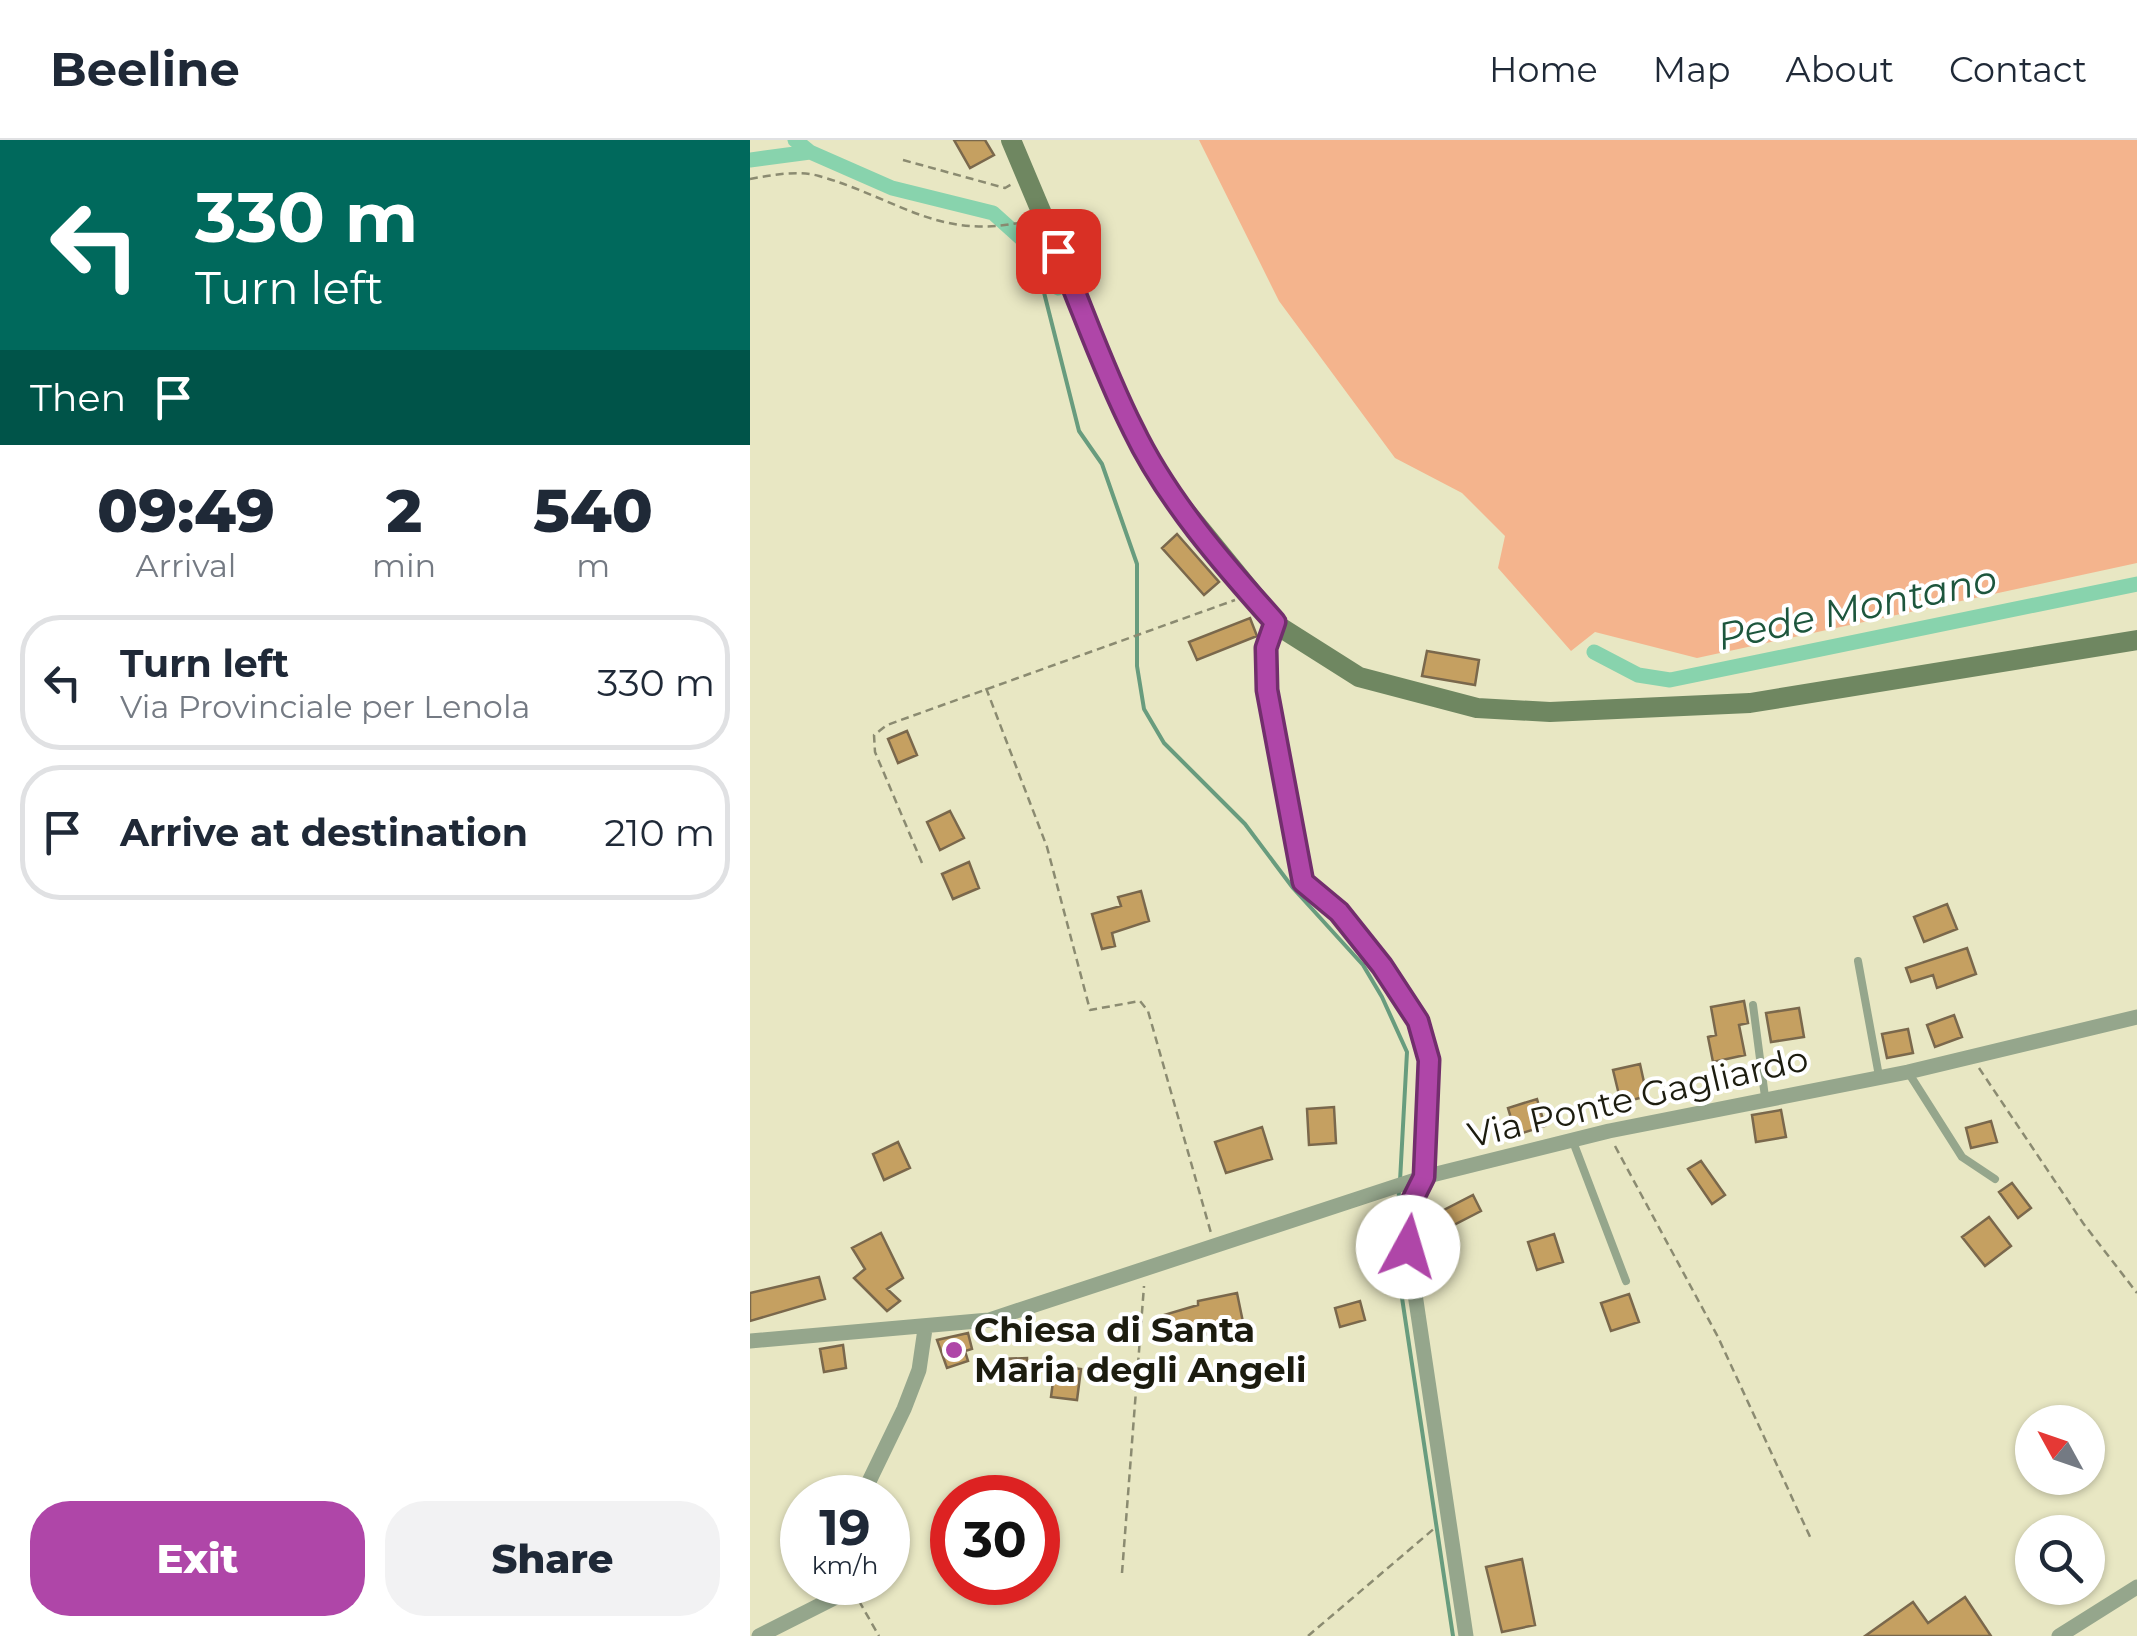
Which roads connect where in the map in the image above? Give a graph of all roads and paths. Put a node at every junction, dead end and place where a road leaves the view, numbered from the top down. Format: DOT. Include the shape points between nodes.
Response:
graph roads {
  1 [pos="1011,140"];
  2 [pos="904,160"];
  3 [pos="1026,177"];
  4 [pos="750,179"];
  5 [pos="1026,221"];
  6 [pos="1251,594"];
  7 [pos="1275,622"];
  8 [pos="2137,640"];
  9 [pos="986,688"];
  10 [pos="922,863"];
  11 [pos="1858,961"];
  12 [pos="1753,1005"];
  13 [pos="2137,1016"];
  14 [pos="1970,1054"];
  15 [pos="1908,1072"];
  16 [pos="1878,1076"];
  17 [pos="1766,1098"];
  18 [pos="1609,1131"];
  19 [pos="1572,1139"];
  20 [pos="1424,1177"];
  21 [pos="1995,1178"];
  22 [pos="1215,1247"];
  23 [pos="1145,1270"];
  24 [pos="1626,1282"];
  25 [pos="2137,1293"];
  26 [pos="924,1329"];
  27 [pos="750,1341"];
  28 [pos="872,1475"];
  29 [pos="1430,1529"];
  30 [pos="1810,1540"];
  31 [pos="1122,1573"];
  32 [pos="2137,1587"];
  33 [pos="815,1605"];
  34 [pos="862,1605"];
  35 [pos="758,1636"];
  36 [pos="878,1636"];
  37 [pos="1308,1636"];
  38 [pos="1466,1636"];
  39 [pos="2059,1636"];
  1 -- 3 [label="main road"];
  2 -- 3 [label="path" via="1005,188"];
  3 -- 6 [label="main road" via="1133,430 1167,488"];
  4 -- 5 [label="path" via="817,176 966,228"];
  6 -- 7 [label="main road"];
  6 -- 9 [label="path"];
  7 -- 8 [label="main road" via="1359,676 1477,708 1550,712 1750,704"];
  7 -- 20 [label="street" via="1266,648 1267,690 1303,882 1339,912 1418,1021 1429,1060"];
  9 -- 10 [label="path" via="874,735 875,752"];
  9 -- 22 [label="path" via="1048,847 1090,1010 1140,1000 1148,1011"];
  11 -- 16 [label="lane"];
  12 -- 17 [label="lane"];
  13 -- 14 [label="street, Via Ponte Gagliardo"];
  14 -- 15 [label="street, Via Ponte Gagliardo"];
  14 -- 25 [label="path"];
  15 -- 16 [label="street, Via Ponte Gagliardo"];
  15 -- 21 [label="lane" via="1962,1157"];
  16 -- 17 [label="street, Via Ponte Gagliardo"];
  17 -- 18 [label="street, Via Ponte Gagliardo"];
  18 -- 19 [label="street, Via Ponte Gagliardo"];
  18 -- 30 [label="path" via="1718,1337"];
  19 -- 20 [label="street, Via Ponte Gagliardo"];
  19 -- 24 [label="lane"];
  20 -- 22 [label="street, Via Ponte Gagliardo"];
  20 -- 38 [label="street" via="1410,1205 1408,1247"];
  22 -- 23 [label="street, Via Ponte Gagliardo"];
  23 -- 26 [label="street, Via Ponte Gagliardo" via="989,1320"];
  23 -- 31 [label="path"];
  26 -- 27 [label="street, Via Ponte Gagliardo"];
  26 -- 28 [label="street" via="919,1370"];
  29 -- 37 [label="path"];
  32 -- 39 [label="street"];
  33 -- 35 [label="street"];
  34 -- 36 [label="path"];
}
